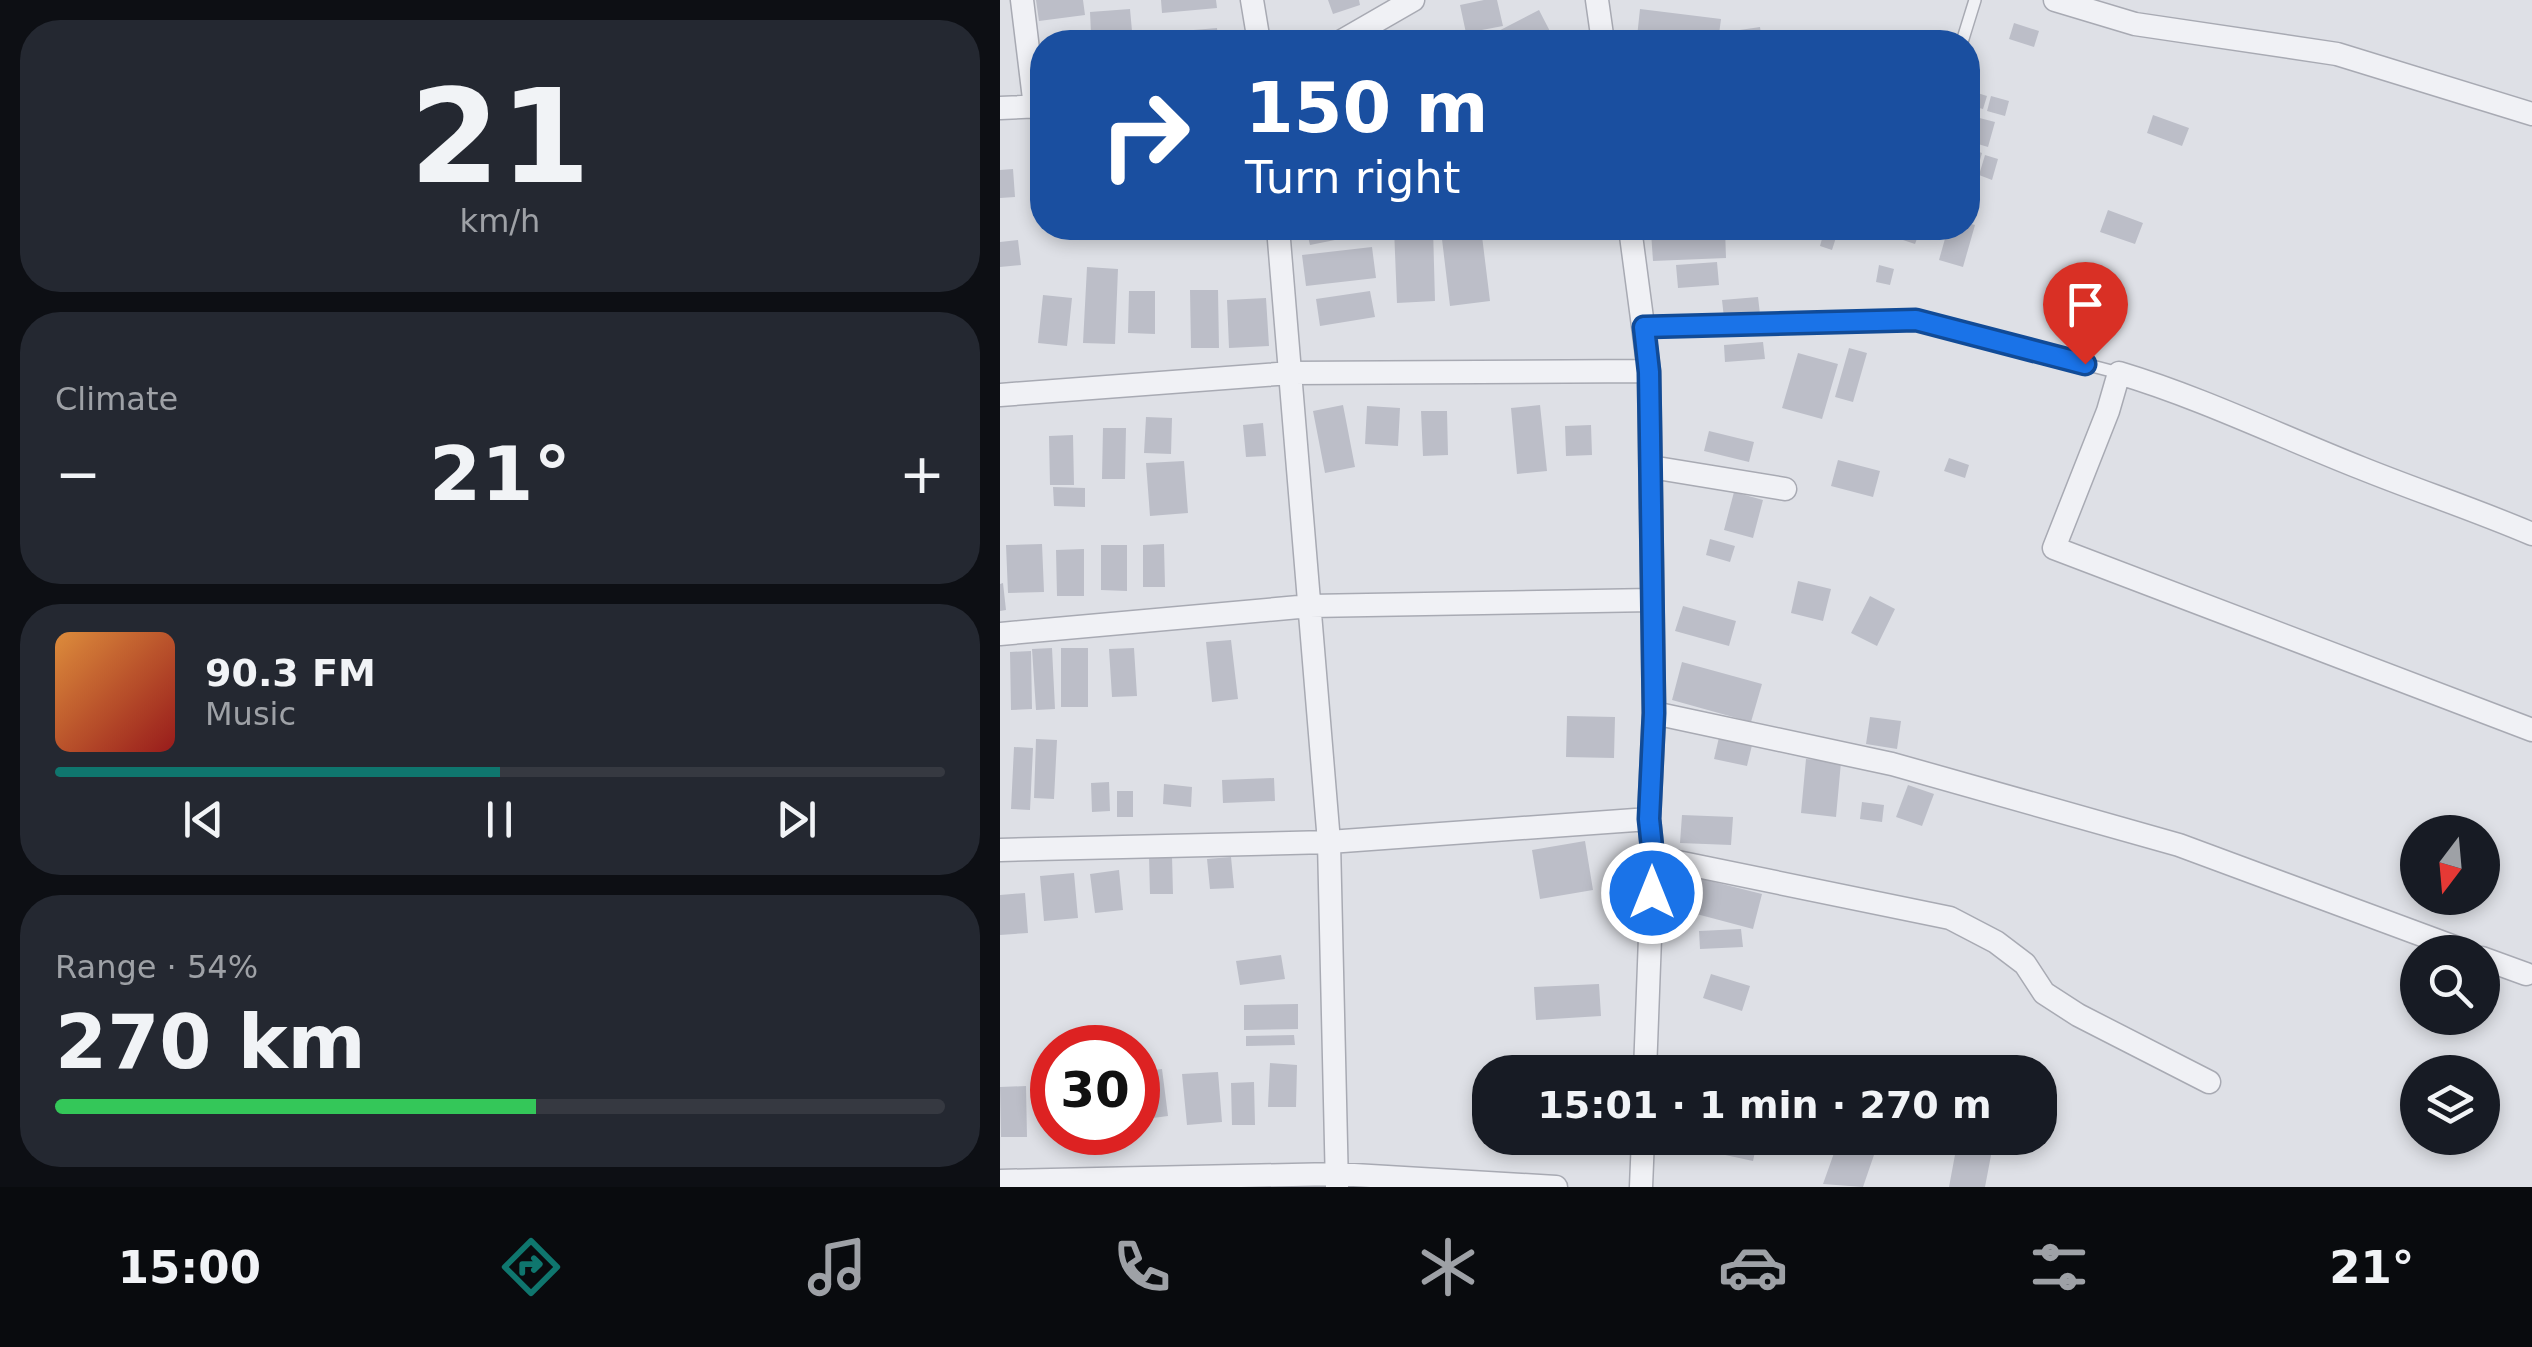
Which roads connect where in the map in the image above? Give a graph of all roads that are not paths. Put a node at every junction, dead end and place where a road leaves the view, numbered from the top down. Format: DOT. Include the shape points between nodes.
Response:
graph roads {
  1 [pos="1022,0"];
  2 [pos="1252,0"];
  3 [pos="1413,0"];
  4 [pos="1597,0"];
  5 [pos="1975,0"];
  6 [pos="2055,0"];
  7 [pos="1257,30"];
  8 [pos="1361,30"];
  9 [pos="1601,30"];
  10 [pos="1966,30"];
  11 [pos="1030,50"];
  12 [pos="1030,106"];
  13 [pos="1000,108"];
  14 [pos="2532,114"];
  15 [pos="1279,240"];
  16 [pos="1632,240"];
  17 [pos="1644,327"];
  18 [pos="1649,372"];
  19 [pos="1291,373"];
  20 [pos="2119,373"];
  21 [pos="1000,395"];
  22 [pos="1650,467"];
  23 [pos="1785,490"];
  24 [pos="2532,534"];
  25 [pos="1652,600"];
  26 [pos="1310,606"];
  27 [pos="1000,634"];
  28 [pos="1654,713"];
  29 [pos="2532,730"];
  30 [pos="1649,819"];
  31 [pos="1329,842"];
  32 [pos="1000,850"];
  33 [pos="1653,857"];
  34 [pos="2422,935"];
  35 [pos="2500,965"];
  36 [pos="2526,974"];
  37 [pos="1646,1055"];
  38 [pos="2209,1082"];
  39 [pos="1642,1155"];
  40 [pos="1000,1180"];
  41 [pos="1337,1181"];
  42 [pos="1556,1187"];
  43 [pos="1641,1187"];
  1 -- 11 [label="street"];
  2 -- 7 [label="street"];
  3 -- 8 [label="street"];
  4 -- 9 [label="street"];
  5 -- 10 [label="lane"];
  6 -- 14 [label="street" via="2135,24 2336,54"];
  12 -- 13 [label="street"];
  15 -- 19 [label="street"];
  16 -- 17 [label="street"];
  17 -- 18 [label="street"];
  17 -- 20 [label="lane" via="1916,320"];
  18 -- 19 [label="street"];
  18 -- 22 [label="street"];
  19 -- 21 [label="street"];
  19 -- 26 [label="street"];
  20 -- 24 [label="street"];
  20 -- 29 [label="street" via="2054,548"];
  22 -- 23 [label="street"];
  22 -- 25 [label="street"];
  25 -- 26 [label="street"];
  25 -- 28 [label="street"];
  26 -- 27 [label="street"];
  26 -- 31 [label="street"];
  28 -- 30 [label="street"];
  28 -- 34 [label="street" via="1892,764 2178,845"];
  30 -- 31 [label="street"];
  30 -- 33 [label="street"];
  31 -- 32 [label="street"];
  31 -- 41 [label="street"];
  33 -- 37 [label="street"];
  33 -- 38 [label="street" via="1950,918 1996,942 2025,964 2044,993 2078,1015"];
  35 -- 36 [label="street"];
  39 -- 43 [label="street"];
  40 -- 41 [label="street"];
  41 -- 42 [label="street"];
}
